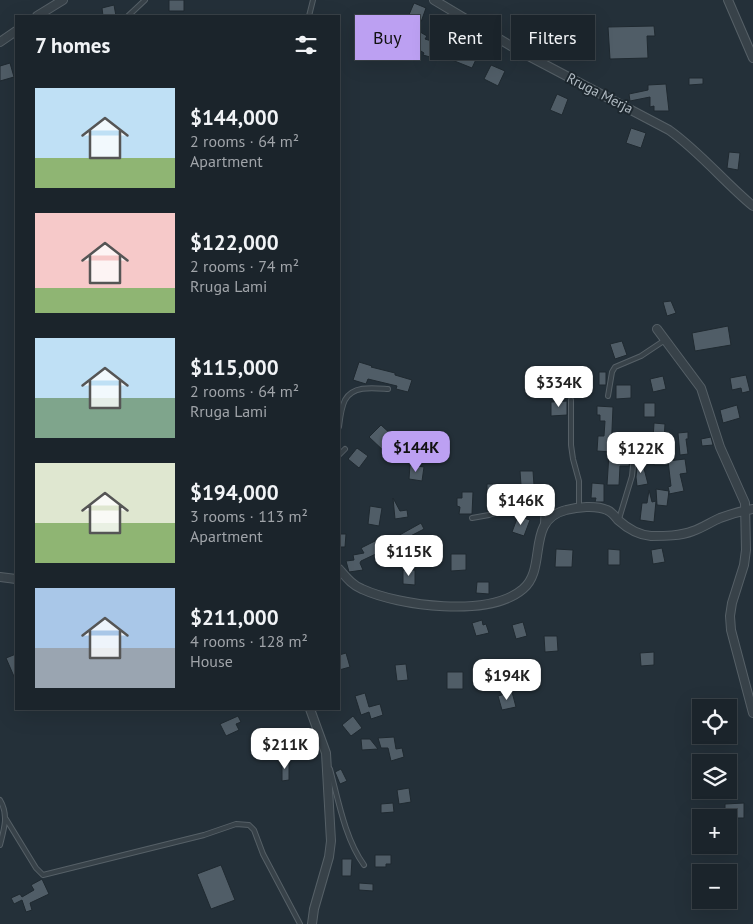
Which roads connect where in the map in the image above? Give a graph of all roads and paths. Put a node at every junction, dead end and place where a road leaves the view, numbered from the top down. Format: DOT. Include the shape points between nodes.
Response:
graph roads {
  1 [pos="63,0"];
  2 [pos="145,0"];
  3 [pos="313,0"];
  4 [pos="434,0"];
  5 [pos="728,0"];
  6 [pos="39,15"];
  7 [pos="129,15"];
  8 [pos="309,15"];
  9 [pos="15,31"];
  10 [pos="0,42"];
  11 [pos="753,58"];
  12 [pos="753,206"];
  13 [pos="657,329"];
  14 [pos="665,340"];
  15 [pos="388,390"];
  16 [pos="608,396"];
  17 [pos="571,400"];
  18 [pos="340,422"];
  19 [pos="345,449"];
  20 [pos="340,454"];
  21 [pos="634,456"];
  22 [pos="579,508"];
  23 [pos="749,510"];
  24 [pos="472,518"];
  25 [pos="618,520"];
  26 [pos="543,527"];
  27 [pos="340,570"];
  28 [pos="0,577"];
  29 [pos="15,579"];
  30 [pos="310,710"];
  31 [pos="753,713"];
  32 [pos="326,753"];
  33 [pos="0,800"];
  34 [pos="6,819"];
  35 [pos="0,845"];
  36 [pos="364,865"];
  37 [pos="300,924"];
  38 [pos="312,924"];
  1 -- 6 [label="street"];
  2 -- 7 [label="lane"];
  3 -- 8 [label="lane"];
  4 -- 12 [label="street, Rruga Merja" via="521,52 669,130"];
  5 -- 11 [label="street"];
  9 -- 10 [label="street"];
  13 -- 14 [label="street"];
  14 -- 16 [label="lane" via="641,356 614,367"];
  14 -- 23 [label="street" via="701,388 720,447"];
  15 -- 18 [label="lane" via="372,387 350,394 345,400"];
  17 -- 22 [label="lane" via="572,452 579,481"];
  19 -- 20 [label="lane"];
  21 -- 25 [label="lane" via="631,482"];
  22 -- 25 [label="street" via="607,510"];
  22 -- 26 [label="street" via="555,514"];
  23 -- 25 [label="street" via="691,532 666,536 642,535"];
  23 -- 31 [label="street" via="744,565 732,603 731,630"];
  24 -- 26 [label="lane" via="536,500 543,504"];
  26 -- 27 [label="street" via="529,581 515,594 491,603 454,606 412,604 360,588"];
  28 -- 29 [label="street"];
  30 -- 32 [label="street"];
  32 -- 36 [label="lane" via="343,816"];
  32 -- 38 [label="street" via="332,841"];
  33 -- 34 [label="lane"];
  34 -- 35 [label="lane"];
  34 -- 37 [label="lane" via="43,875 236,824 249,825"];
}
